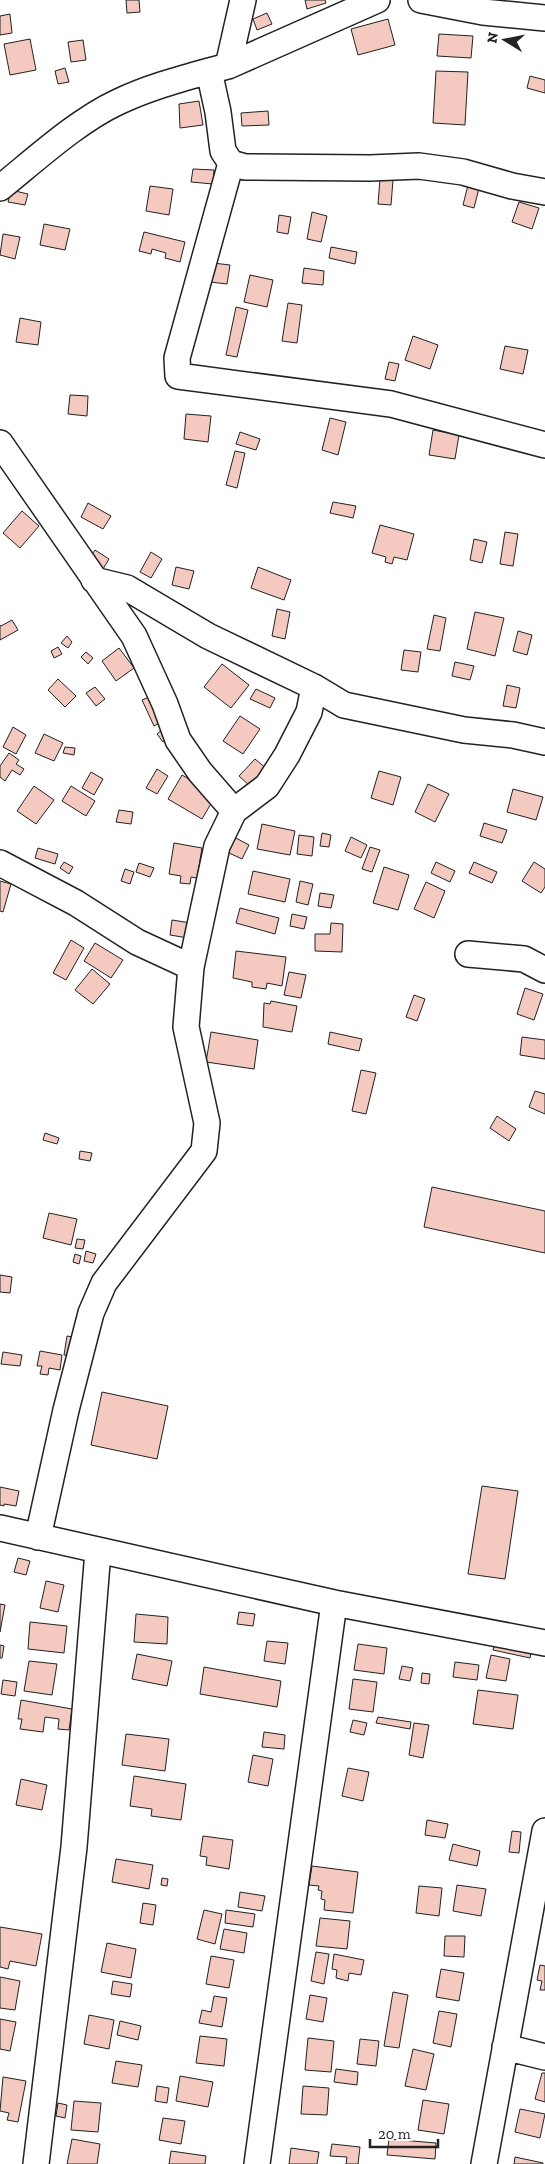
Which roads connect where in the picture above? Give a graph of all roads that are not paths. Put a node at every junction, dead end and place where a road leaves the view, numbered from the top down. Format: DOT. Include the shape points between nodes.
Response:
graph roads {
  1 [pos="243,0"];
  2 [pos="377,0"];
  3 [pos="421,0"];
  4 [pos="545,18"];
  5 [pos="218,69"];
  6 [pos="231,163"];
  7 [pos="0,188"];
  8 [pos="545,192"];
  9 [pos="0,443"];
  10 [pos="545,445"];
  11 [pos="94,580"];
  12 [pos="314,687"];
  13 [pos="545,742"];
  14 [pos="234,812"];
  15 [pos="0,863"];
  16 [pos="468,954"];
  17 [pos="192,967"];
  18 [pos="545,970"];
  19 [pos="0,1528"];
  20 [pos="38,1537"];
  21 [pos="98,1551"];
  22 [pos="334,1603"];
  23 [pos="545,1642"];
  24 [pos="545,1831"];
  25 [pos="505,2047"];
  26 [pos="545,2056"];
  27 [pos="36,2164"];
  28 [pos="257,2164"];
  29 [pos="484,2164"];
  1 -- 5 [label="street"];
  2 -- 5 [label="street"];
  3 -- 4 [label="street" via="483,12"];
  5 -- 6 [label="street" via="218,112 223,151"];
  5 -- 7 [label="street" via="155,86 116,103 59,140"];
  6 -- 8 [label="street" via="245,167 420,166 463,172"];
  6 -- 10 [label="street" via="177,358 178,376 391,404"];
  9 -- 11 [label="street"];
  11 -- 12 [label="street" via="127,588 208,636"];
  11 -- 14 [label="street" via="134,636 178,740"];
  12 -- 13 [label="street" via="344,705 464,730"];
  12 -- 14 [label="street" via="309,712 282,763 267,786"];
  14 -- 17 [label="street" via="217,846"];
  15 -- 17 [label="street" via="76,903 137,942"];
  16 -- 18 [label="street" via="524,959"];
  17 -- 20 [label="street" via="186,1027 207,1123 204,1151 109,1276 91,1313"];
  19 -- 20 [label="street"];
  20 -- 21 [label="street"];
  21 -- 22 [label="street"];
  21 -- 27 [label="street" via="74,1848"];
  22 -- 23 [label="street"];
  22 -- 28 [label="street"];
  24 -- 25 [label="street"];
  25 -- 26 [label="street"];
  25 -- 29 [label="street"];
}
